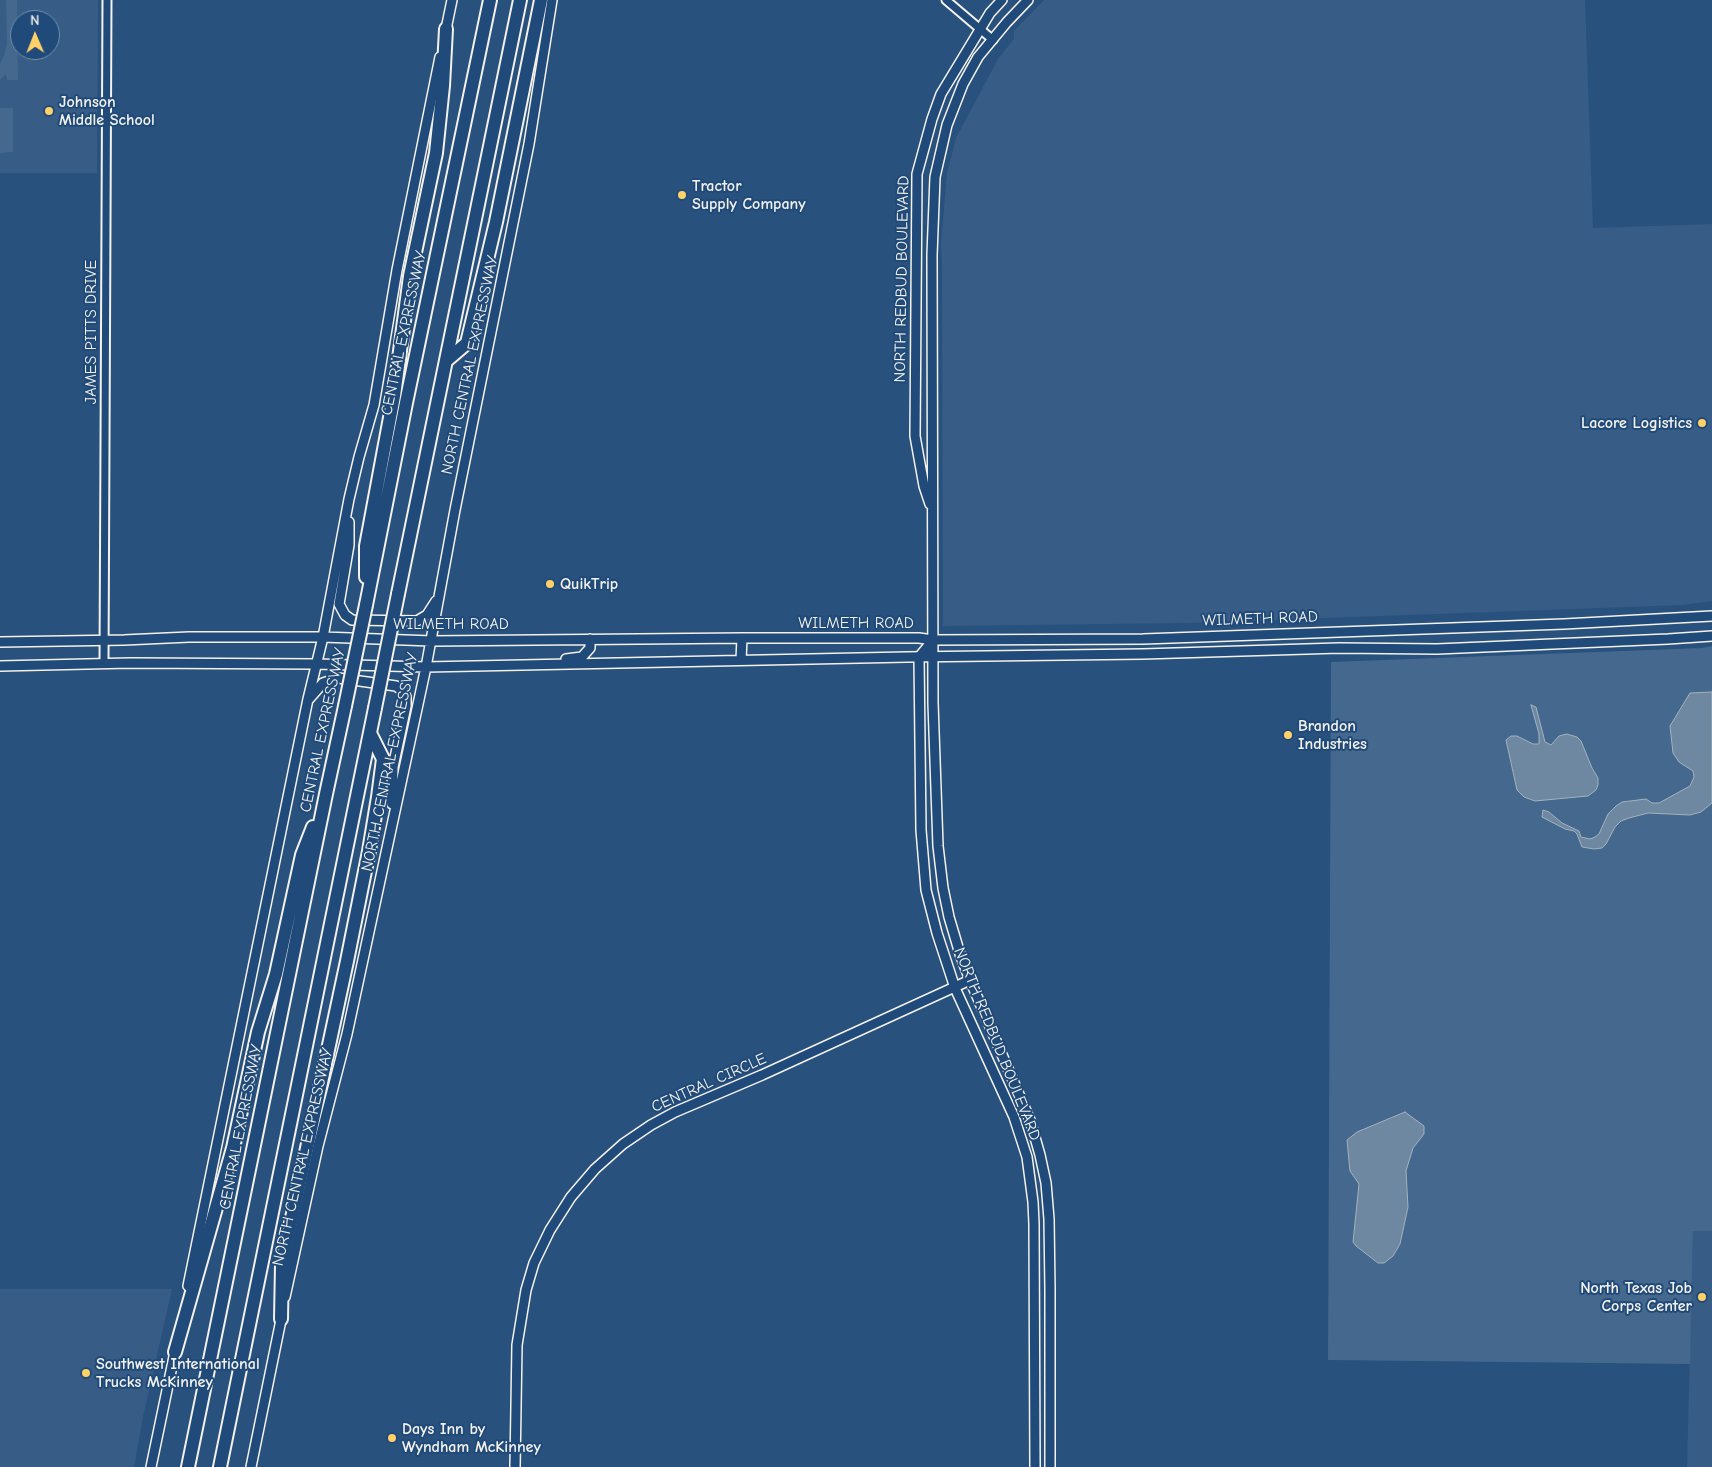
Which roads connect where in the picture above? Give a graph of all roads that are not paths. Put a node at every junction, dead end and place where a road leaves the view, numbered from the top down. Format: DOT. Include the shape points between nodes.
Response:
graph roads {
  1 [pos="107,0"];
  2 [pos="452,0"];
  3 [pos="490,0"];
  4 [pos="520,0"];
  5 [pos="541,0"];
  6 [pos="552,0"];
  7 [pos="946,0"];
  8 [pos="1002,0"];
  9 [pos="1028,0"];
  10 [pos="446,29"];
  11 [pos="980,30"];
  12 [pos="993,40"];
  13 [pos="446,361"];
  14 [pos="349,499"];
  15 [pos="933,511"];
  16 [pos="438,597"];
  17 [pos="366,605"];
  18 [pos="1712,616"];
  19 [pos="1301,633"];
  20 [pos="1712,636"];
  21 [pos="323,637"];
  22 [pos="742,638"];
  23 [pos="590,639"];
  24 [pos="933,640"];
  25 [pos="104,641"];
  26 [pos="432,641"];
  27 [pos="0,642"];
  28 [pos="1302,649"];
  29 [pos="933,656"];
  30 [pos="919,657"];
  31 [pos="741,660"];
  32 [pos="104,663"];
  33 [pos="316,664"];
  34 [pos="486,665"];
  35 [pos="0,666"];
  36 [pos="426,667"];
  37 [pos="308,699"];
  38 [pos="370,733"];
  39 [pos="326,794"];
  40 [pos="391,827"];
  41 [pos="970,980"];
  42 [pos="955,988"];
  43 [pos="1042,1164"];
  44 [pos="1028,1167"];
  45 [pos="281,1319"];
  46 [pos="175,1352"];
  47 [pos="1035,1352"];
  48 [pos="1050,1352"];
  49 [pos="151,1467"];
  50 [pos="188,1467"];
  51 [pos="220,1467"];
  52 [pos="251,1467"];
  53 [pos="515,1467"];
  54 [pos="1035,1467"];
  55 [pos="1050,1467"];
  1 -- 25 [label="street, JAMES PITTS DRIVE"];
  2 -- 10 [label="main road"];
  3 -- 17 [label="highway, CENTRAL EXPRESSWAY"];
  4 -- 13 [label="highway"];
  5 -- 13 [label="highway" via="496,222 466,343"];
  6 -- 16 [label="main road, NORTH CENTRAL EXPRESSWAY" via="529,144"];
  7 -- 11 [label="street"];
  8 -- 11 [label="main road, NORTH REDBUD BOULEVARD"];
  9 -- 12 [label="main road, NORTH REDBUD BOULEVARD"];
  10 -- 14 [label="main road" via="397,270 374,405"];
  10 -- 17 [label="highway" via="436,153 410,276 394,396 366,546"];
  11 -- 12 [label="street"];
  11 -- 15 [label="main road, NORTH REDBUD BOULEVARD" via="941,94 918,174 915,436 924,486"];
  12 -- 15 [label="main road, NORTH REDBUD BOULEVARD" via="978,57 958,95 935,177 932,255"];
  13 -- 38 [label="highway, bridge"];
  14 -- 16 [label="main road" via="349,546 339,604 345,615 352,620 417,621 427,615"];
  14 -- 21 [label="main road"];
  15 -- 24 [label="main road, NORTH REDBUD BOULEVARD"];
  16 -- 26 [label="main road, NORTH CENTRAL EXPRESSWAY"];
  17 -- 39 [label="highway, CENTRAL EXPRESSWAY, bridge"];
  18 -- 19 [label="main road, WILMETH ROAD"];
  19 -- 24 [label="main road, WILMETH ROAD" via="1143,639"];
  19 -- 28 [label="main road"];
  20 -- 28 [label="main road, WILMETH ROAD" via="1437,649"];
  21 -- 25 [label="main road, WILMETH ROAD" via="184,637"];
  21 -- 26 [label="main road, WILMETH ROAD"];
  21 -- 33 [label="main road"];
  22 -- 23 [label="main road, WILMETH ROAD"];
  22 -- 24 [label="main road, WILMETH ROAD"];
  22 -- 31 [label="main road"];
  23 -- 26 [label="main road, WILMETH ROAD"];
  23 -- 34 [label="main road" via="590,648 582,657 514,660"];
  24 -- 29 [label="main road, NORTH REDBUD BOULEVARD"];
  24 -- 30 [label="main road"];
  25 -- 27 [label="main road, WILMETH ROAD"];
  25 -- 32 [label="street, JAMES PITTS DRIVE"];
  26 -- 36 [label="main road, NORTH CENTRAL EXPRESSWAY"];
  28 -- 29 [label="main road, WILMETH ROAD"];
  29 -- 30 [label="main road, WILMETH ROAD"];
  29 -- 41 [label="main road, NORTH REDBUD BOULEVARD" via="939,862 949,917"];
  30 -- 31 [label="main road, WILMETH ROAD"];
  30 -- 42 [label="main road, NORTH REDBUD BOULEVARD" via="922,848 929,903"];
  31 -- 34 [label="main road, WILMETH ROAD"];
  32 -- 33 [label="main road, WILMETH ROAD"];
  32 -- 35 [label="main road, WILMETH ROAD"];
  33 -- 36 [label="main road, WILMETH ROAD"];
  33 -- 37 [label="main road"];
  34 -- 36 [label="main road, WILMETH ROAD"];
  36 -- 40 [label="main road, NORTH CENTRAL EXPRESSWAY"];
  37 -- 40 [label="main road" via="323,683 338,678 396,686 403,691 406,706 393,767"];
  37 -- 46 [label="main road"];
  38 -- 45 [label="highway" via="383,759 378,797 351,942 282,1265"];
  38 -- 51 [label="highway"];
  39 -- 46 [label="highway" via="302,855 233,1148"];
  39 -- 50 [label="highway, CENTRAL EXPRESSWAY"];
  40 -- 45 [label="main road, NORTH CENTRAL EXPRESSWAY" via="350,1025 318,1146"];
  41 -- 42 [label="main road, CENTRAL CIRCLE"];
  41 -- 43 [label="main road, NORTH REDBUD BOULEVARD" via="1030,1120"];
  42 -- 44 [label="main road, NORTH REDBUD BOULEVARD" via="1014,1117"];
  42 -- 53 [label="main road, CENTRAL CIRCLE" via="675,1112 623,1144 595,1169 571,1197 550,1230 534,1263 526,1290 517,1346"];
  43 -- 44 [label="main road"];
  43 -- 48 [label="main road, NORTH REDBUD BOULEVARD" via="1048,1206"];
  44 -- 47 [label="main road, NORTH REDBUD BOULEVARD" via="1034,1224"];
  45 -- 52 [label="main road, NORTH CENTRAL EXPRESSWAY"];
  46 -- 49 [label="main road"];
  47 -- 48 [label="main road"];
  47 -- 54 [label="main road, NORTH REDBUD BOULEVARD"];
  48 -- 55 [label="main road, NORTH REDBUD BOULEVARD"];
}
